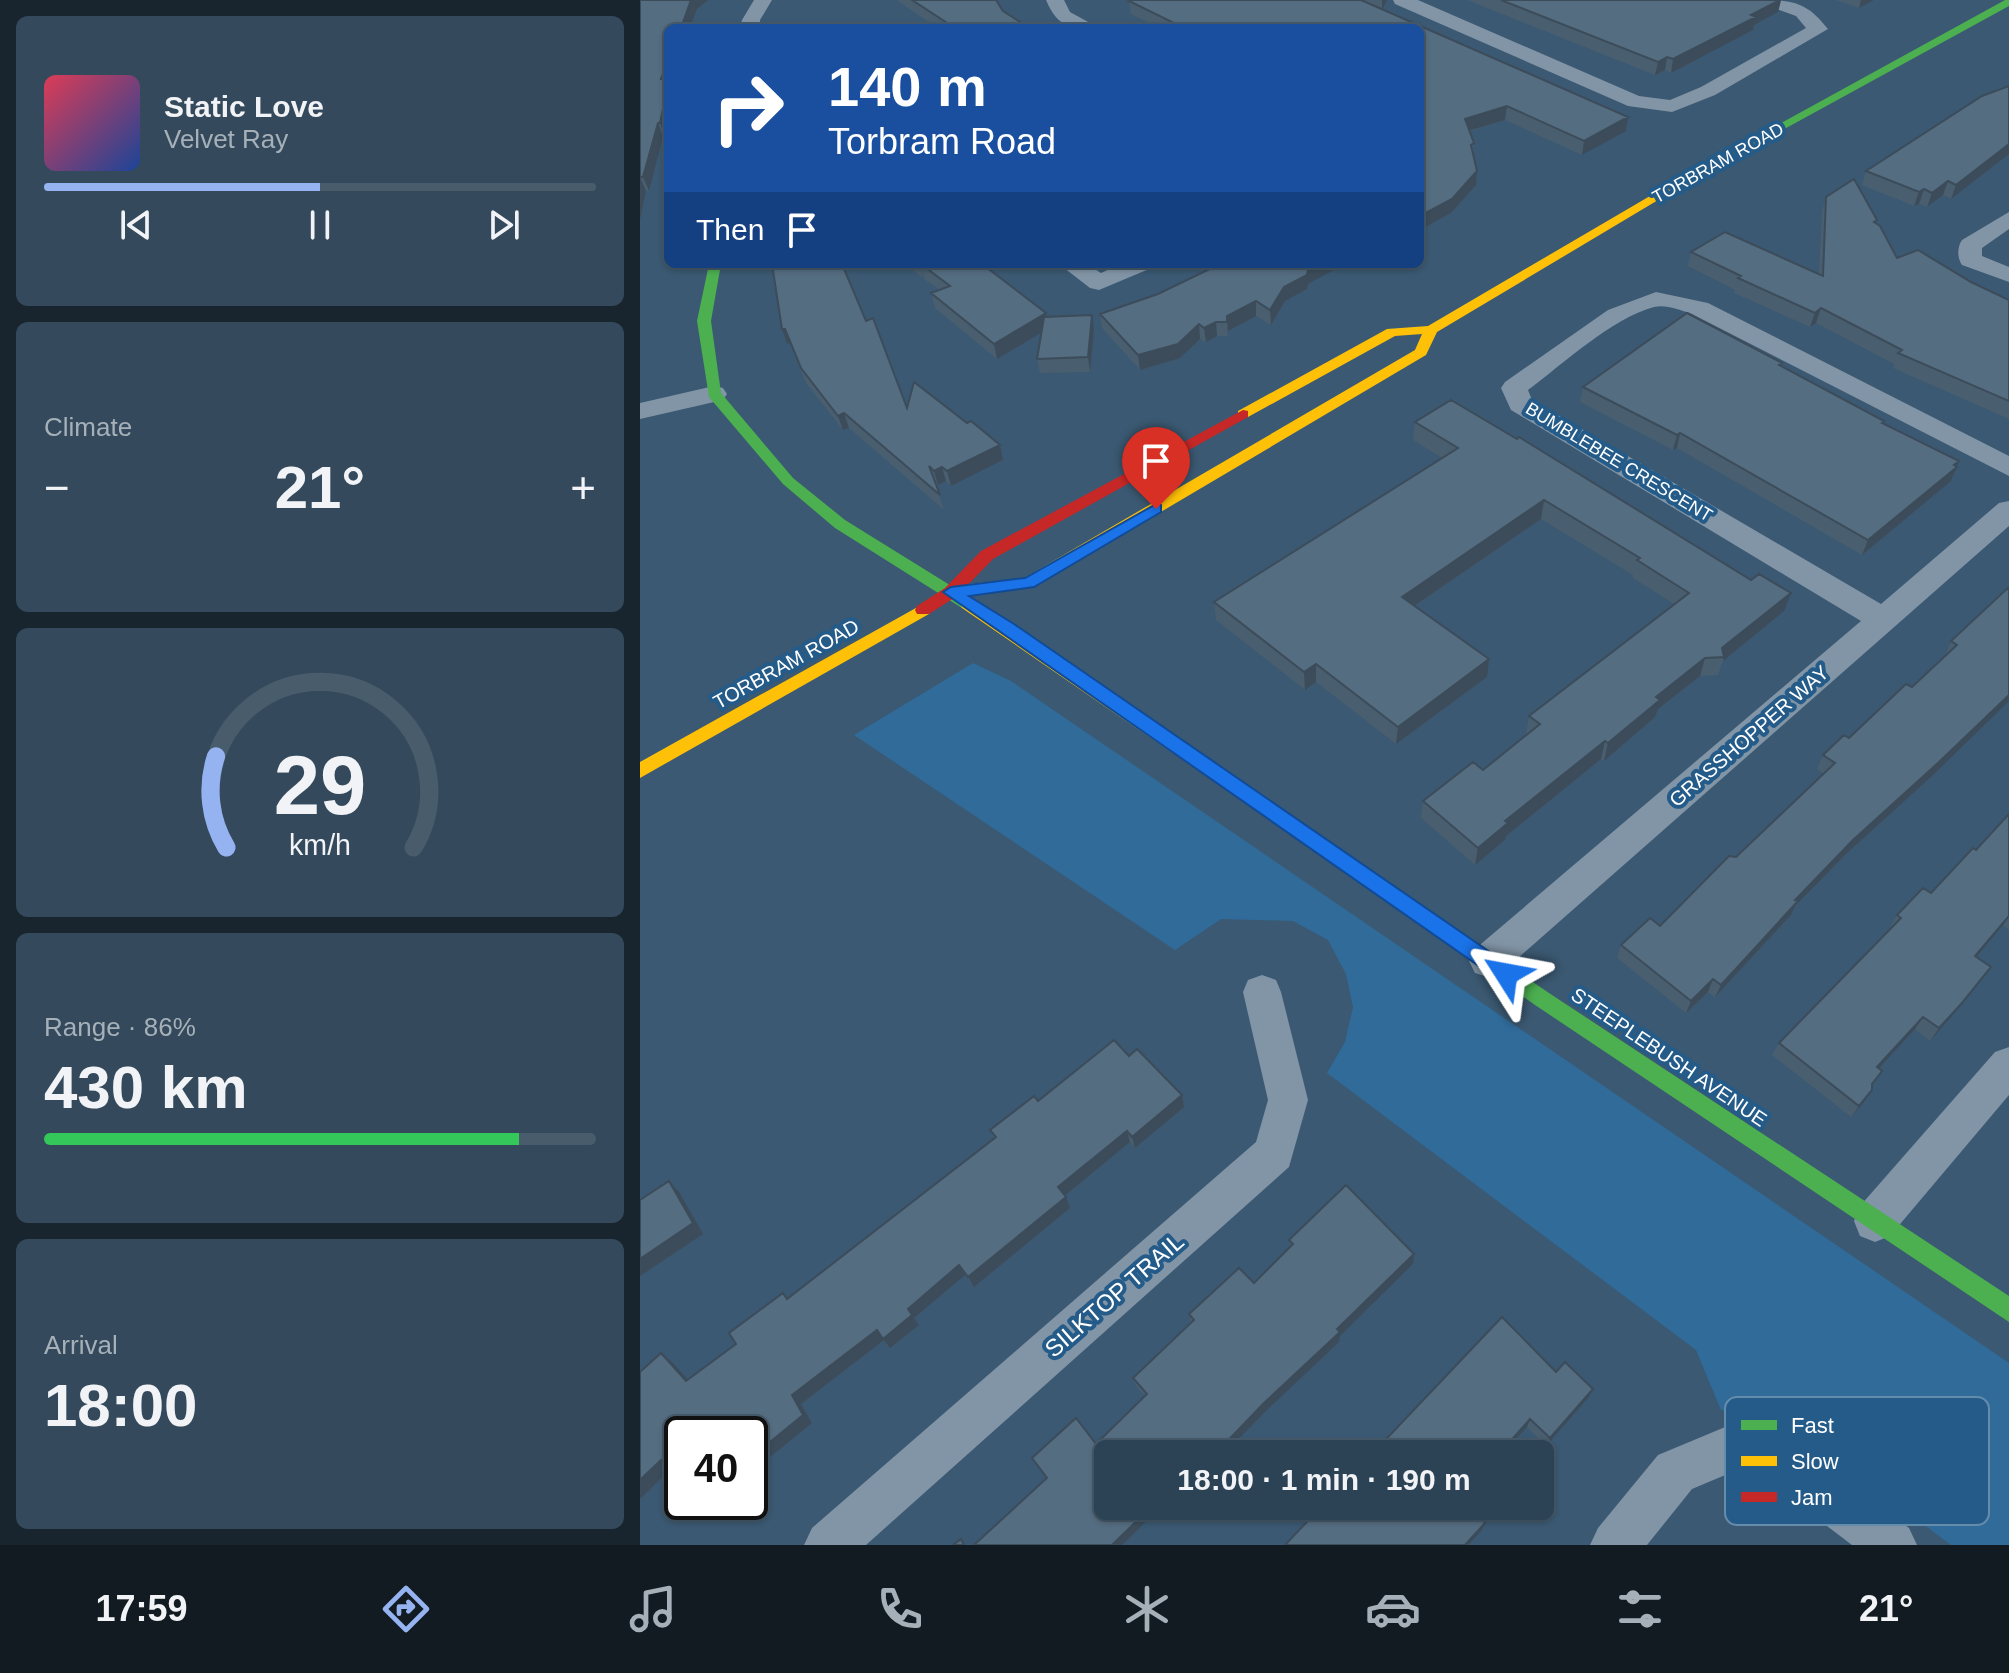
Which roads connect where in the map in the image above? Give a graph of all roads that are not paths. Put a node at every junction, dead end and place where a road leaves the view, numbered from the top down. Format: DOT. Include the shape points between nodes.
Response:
graph roads {
  1 [pos="763,0"];
  2 [pos="1055,0"];
  3 [pos="1402,0"];
  4 [pos="1770,0"];
  5 [pos="2009,2"];
  6 [pos="752,24"];
  7 [pos="1081,24"];
  8 [pos="2009,219"];
  9 [pos="714,268"];
  10 [pos="1077,268"];
  11 [pos="1132,268"];
  12 [pos="2009,275"];
  13 [pos="1431,330"];
  14 [pos="714,394"];
  15 [pos="640,411"];
  16 [pos="2009,467"];
  17 [pos="2009,510"];
  18 [pos="951,592"];
  19 [pos="1884,620"];
  20 [pos="640,771"];
  21 [pos="1488,961"];
  22 [pos="1262,992"];
  23 [pos="2009,1065"];
  24 [pos="1875,1221"];
  25 [pos="2009,1310"];
  26 [pos="1725,1451"];
  27 [pos="1865,1525"];
  28 [pos="829,1545"];
  29 [pos="1615,1545"];
  30 [pos="1892,1545"];
  1 -- 6 [label="street"];
  2 -- 7 [label="street" via="1062,15"];
  3 -- 4 [label="street" via="1635,102 1672,106 1818,29 1803,12"];
  5 -- 13 [label="main road, TORBRAM ROAD" via="1657,195"];
  8 -- 12 [label="street" via="1970,245 1970,260"];
  9 -- 14 [label="main road" via="704,321"];
  10 -- 11 [label="street" via="1099,283"];
  13 -- 18 [label="main road, TORBRAM ROAD" via="1392,332 987,555"];
  13 -- 18 [label="main road, TORBRAM ROAD" via="1421,352 1028,583"];
  14 -- 15 [label="street"];
  14 -- 18 [label="main road, STEEPLEBUSH AVENUE" via="788,481 840,524"];
  16 -- 19 [label="street, BUMBLEBEE CRESCENT" via="1699,308 1666,299 1650,300 1607,323 1514,388 1520,404"];
  17 -- 19 [label="street, GRASSHOPPER WAY"];
  18 -- 20 [label="main road, TORBRAM ROAD"];
  18 -- 21 [label="main road, STEEPLEBUSH AVENUE"];
  19 -- 21 [label="street, GRASSHOPPER WAY"];
  21 -- 24 [label="main road, STEEPLEBUSH AVENUE"];
  22 -- 28 [label="street, SILKTOP TRAIL" via="1288,1100 1274,1153"];
  23 -- 24 [label="street"];
  24 -- 25 [label="main road, STEEPLEBUSH AVENUE"];
  26 -- 29 [label="street" via="1675,1472"];
  27 -- 30 [label="street"];
}
